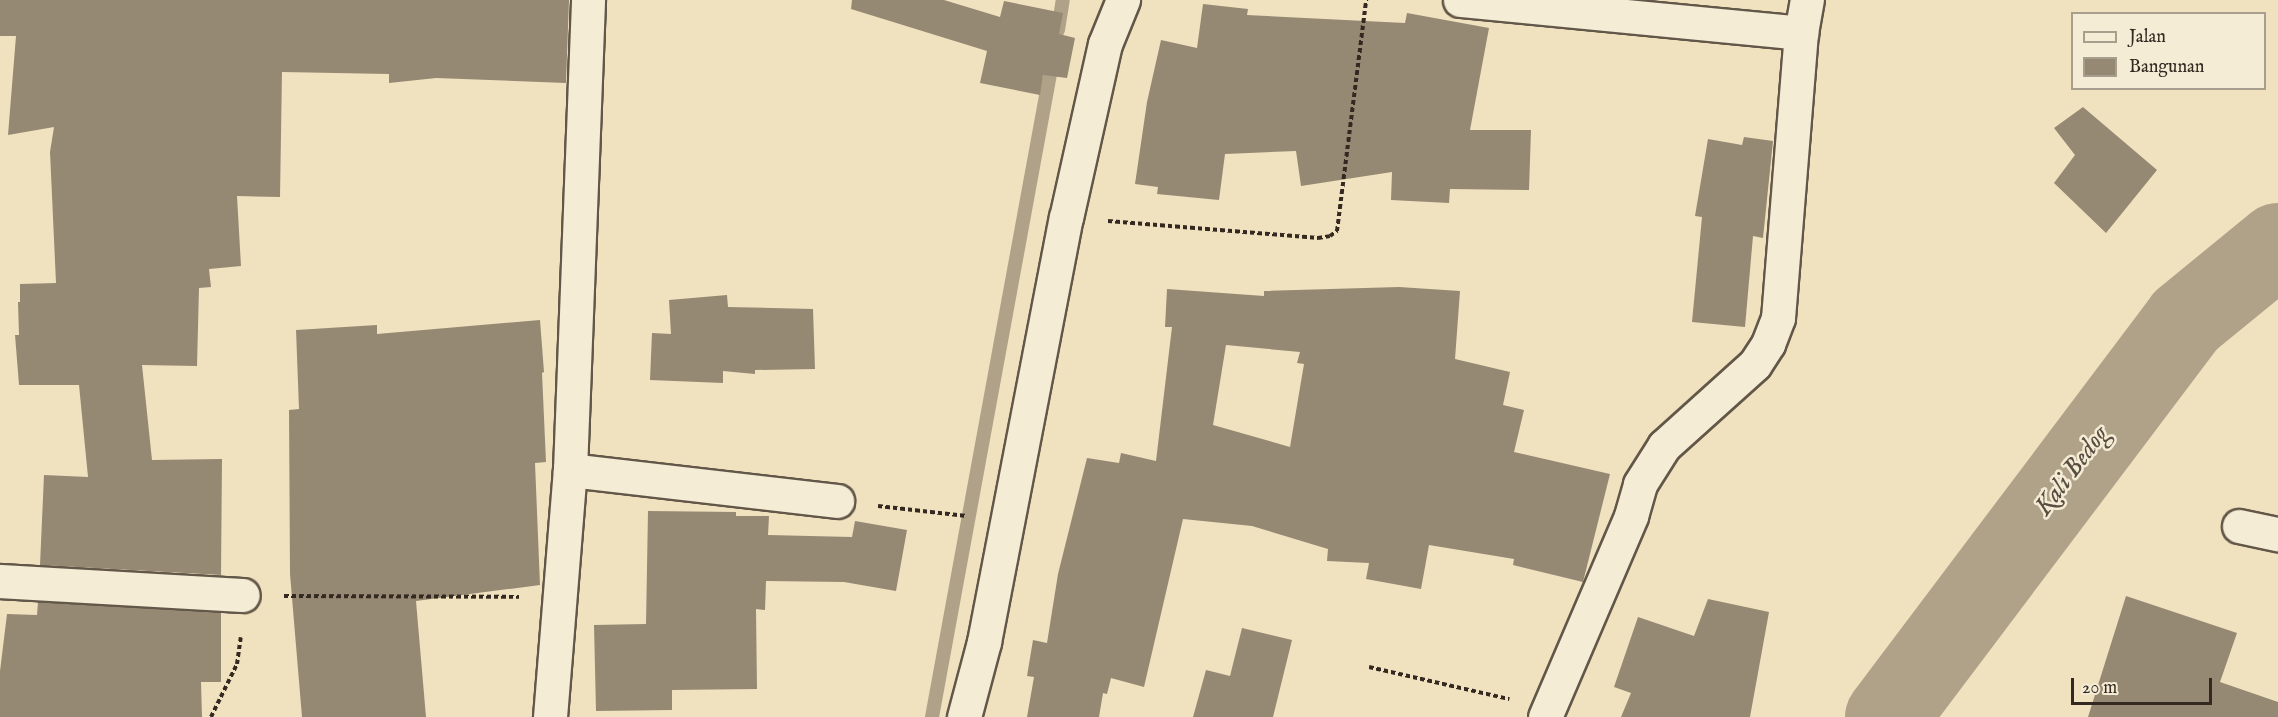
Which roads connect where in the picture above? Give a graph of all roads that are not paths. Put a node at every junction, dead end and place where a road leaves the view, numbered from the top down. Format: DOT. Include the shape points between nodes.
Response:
graph roads {
  1 [pos="588,0"];
  2 [pos="1123,0"];
  3 [pos="1460,0"];
  4 [pos="1808,0"];
  5 [pos="1801,33"];
  6 [pos="570,470"];
  7 [pos="837,501"];
  8 [pos="2239,526"];
  9 [pos="2278,534"];
  10 [pos="0,581"];
  11 [pos="243,596"];
  12 [pos="1546,713"];
  13 [pos="550,717"];
  14 [pos="964,717"];
  1 -- 6 [label="street"];
  2 -- 14 [label="street" via="1105,44 1066,218 984,642"];
  3 -- 5 [label="street"];
  4 -- 5 [label="street"];
  5 -- 12 [label="street" via="1778,318 1755,364 1664,446 1640,484 1631,516"];
  6 -- 7 [label="street"];
  6 -- 13 [label="street"];
  8 -- 9 [label="street"];
  10 -- 11 [label="street"];
}
